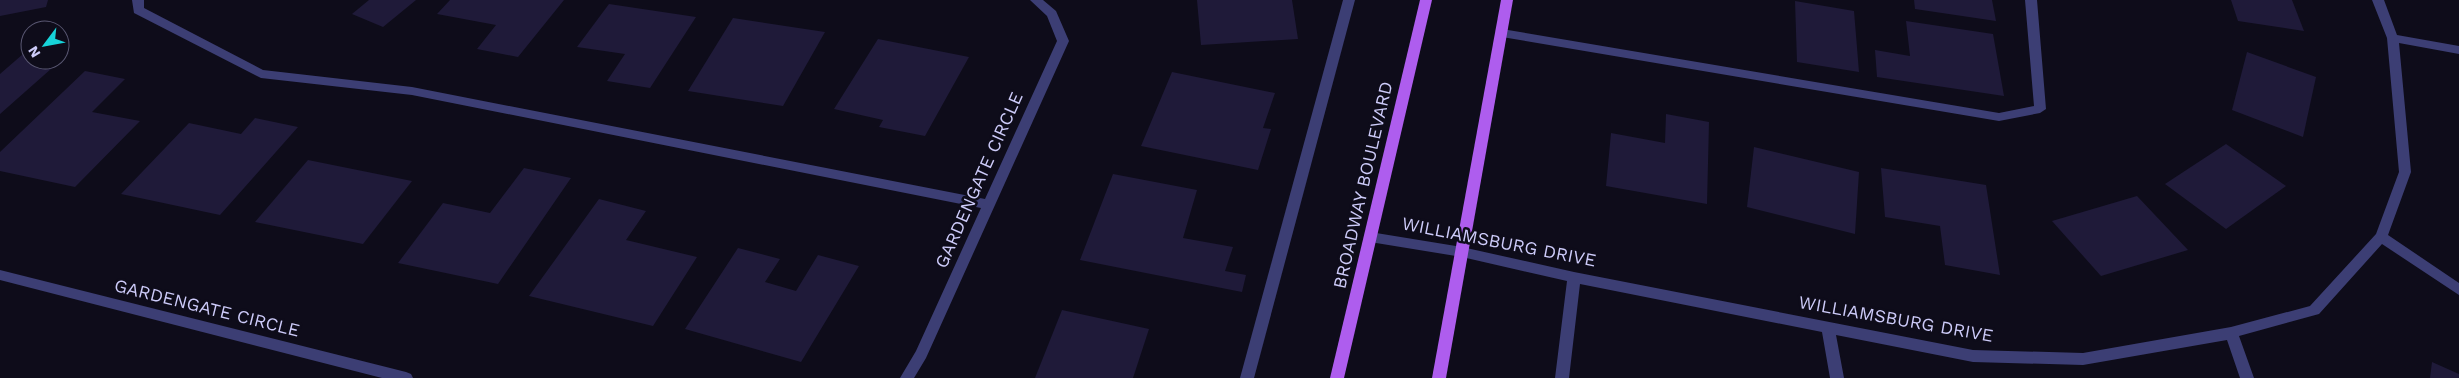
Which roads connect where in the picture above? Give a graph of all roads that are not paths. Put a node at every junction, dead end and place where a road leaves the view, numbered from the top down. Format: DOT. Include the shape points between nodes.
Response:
graph roads {
  1 [pos="138,0"];
  2 [pos="1036,0"];
  3 [pos="1349,0"];
  4 [pos="1426,0"];
  5 [pos="1506,0"];
  6 [pos="2031,0"];
  7 [pos="2378,0"];
  8 [pos="1502,33"];
  9 [pos="2393,38"];
  10 [pos="2459,50"];
  11 [pos="988,205"];
  12 [pos="1370,237"];
  13 [pos="2381,237"];
  14 [pos="1462,252"];
  15 [pos="0,275"];
  16 [pos="1574,277"];
  17 [pos="2459,290"];
  18 [pos="1828,327"];
  19 [pos="2232,333"];
  20 [pos="406,378"];
  21 [pos="907,378"];
  22 [pos="1247,378"];
  23 [pos="1337,378"];
  24 [pos="1439,378"];
  25 [pos="1562,378"];
  26 [pos="1837,378"];
  27 [pos="2247,378"];
  1 -- 11 [label="street" via="138,10 262,74 412,91"];
  2 -- 11 [label="street, GARDENGATE CIRCLE" via="1052,14 1063,41"];
  3 -- 22 [label="street"];
  4 -- 12 [label="main road, BROADWAY BOULEVARD"];
  5 -- 8 [label="main road"];
  6 -- 8 [label="street" via="2040,109 1999,117"];
  7 -- 9 [label="street, WILLIAMSBURG DRIVE"];
  8 -- 14 [label="main road"];
  9 -- 10 [label="street"];
  9 -- 13 [label="street, WILLIAMSBURG DRIVE" via="2405,172"];
  11 -- 21 [label="street, GARDENGATE CIRCLE" via="921,354"];
  12 -- 14 [label="street, WILLIAMSBURG DRIVE"];
  12 -- 23 [label="main road, BROADWAY BOULEVARD"];
  13 -- 17 [label="street"];
  13 -- 19 [label="street, WILLIAMSBURG DRIVE" via="2314,310"];
  14 -- 16 [label="street, WILLIAMSBURG DRIVE"];
  14 -- 24 [label="main road"];
  15 -- 20 [label="street, GARDENGATE CIRCLE"];
  16 -- 18 [label="street, WILLIAMSBURG DRIVE"];
  16 -- 25 [label="street"];
  18 -- 19 [label="street, WILLIAMSBURG DRIVE" via="1973,356 2083,359"];
  18 -- 26 [label="street"];
  19 -- 27 [label="street"];
}
